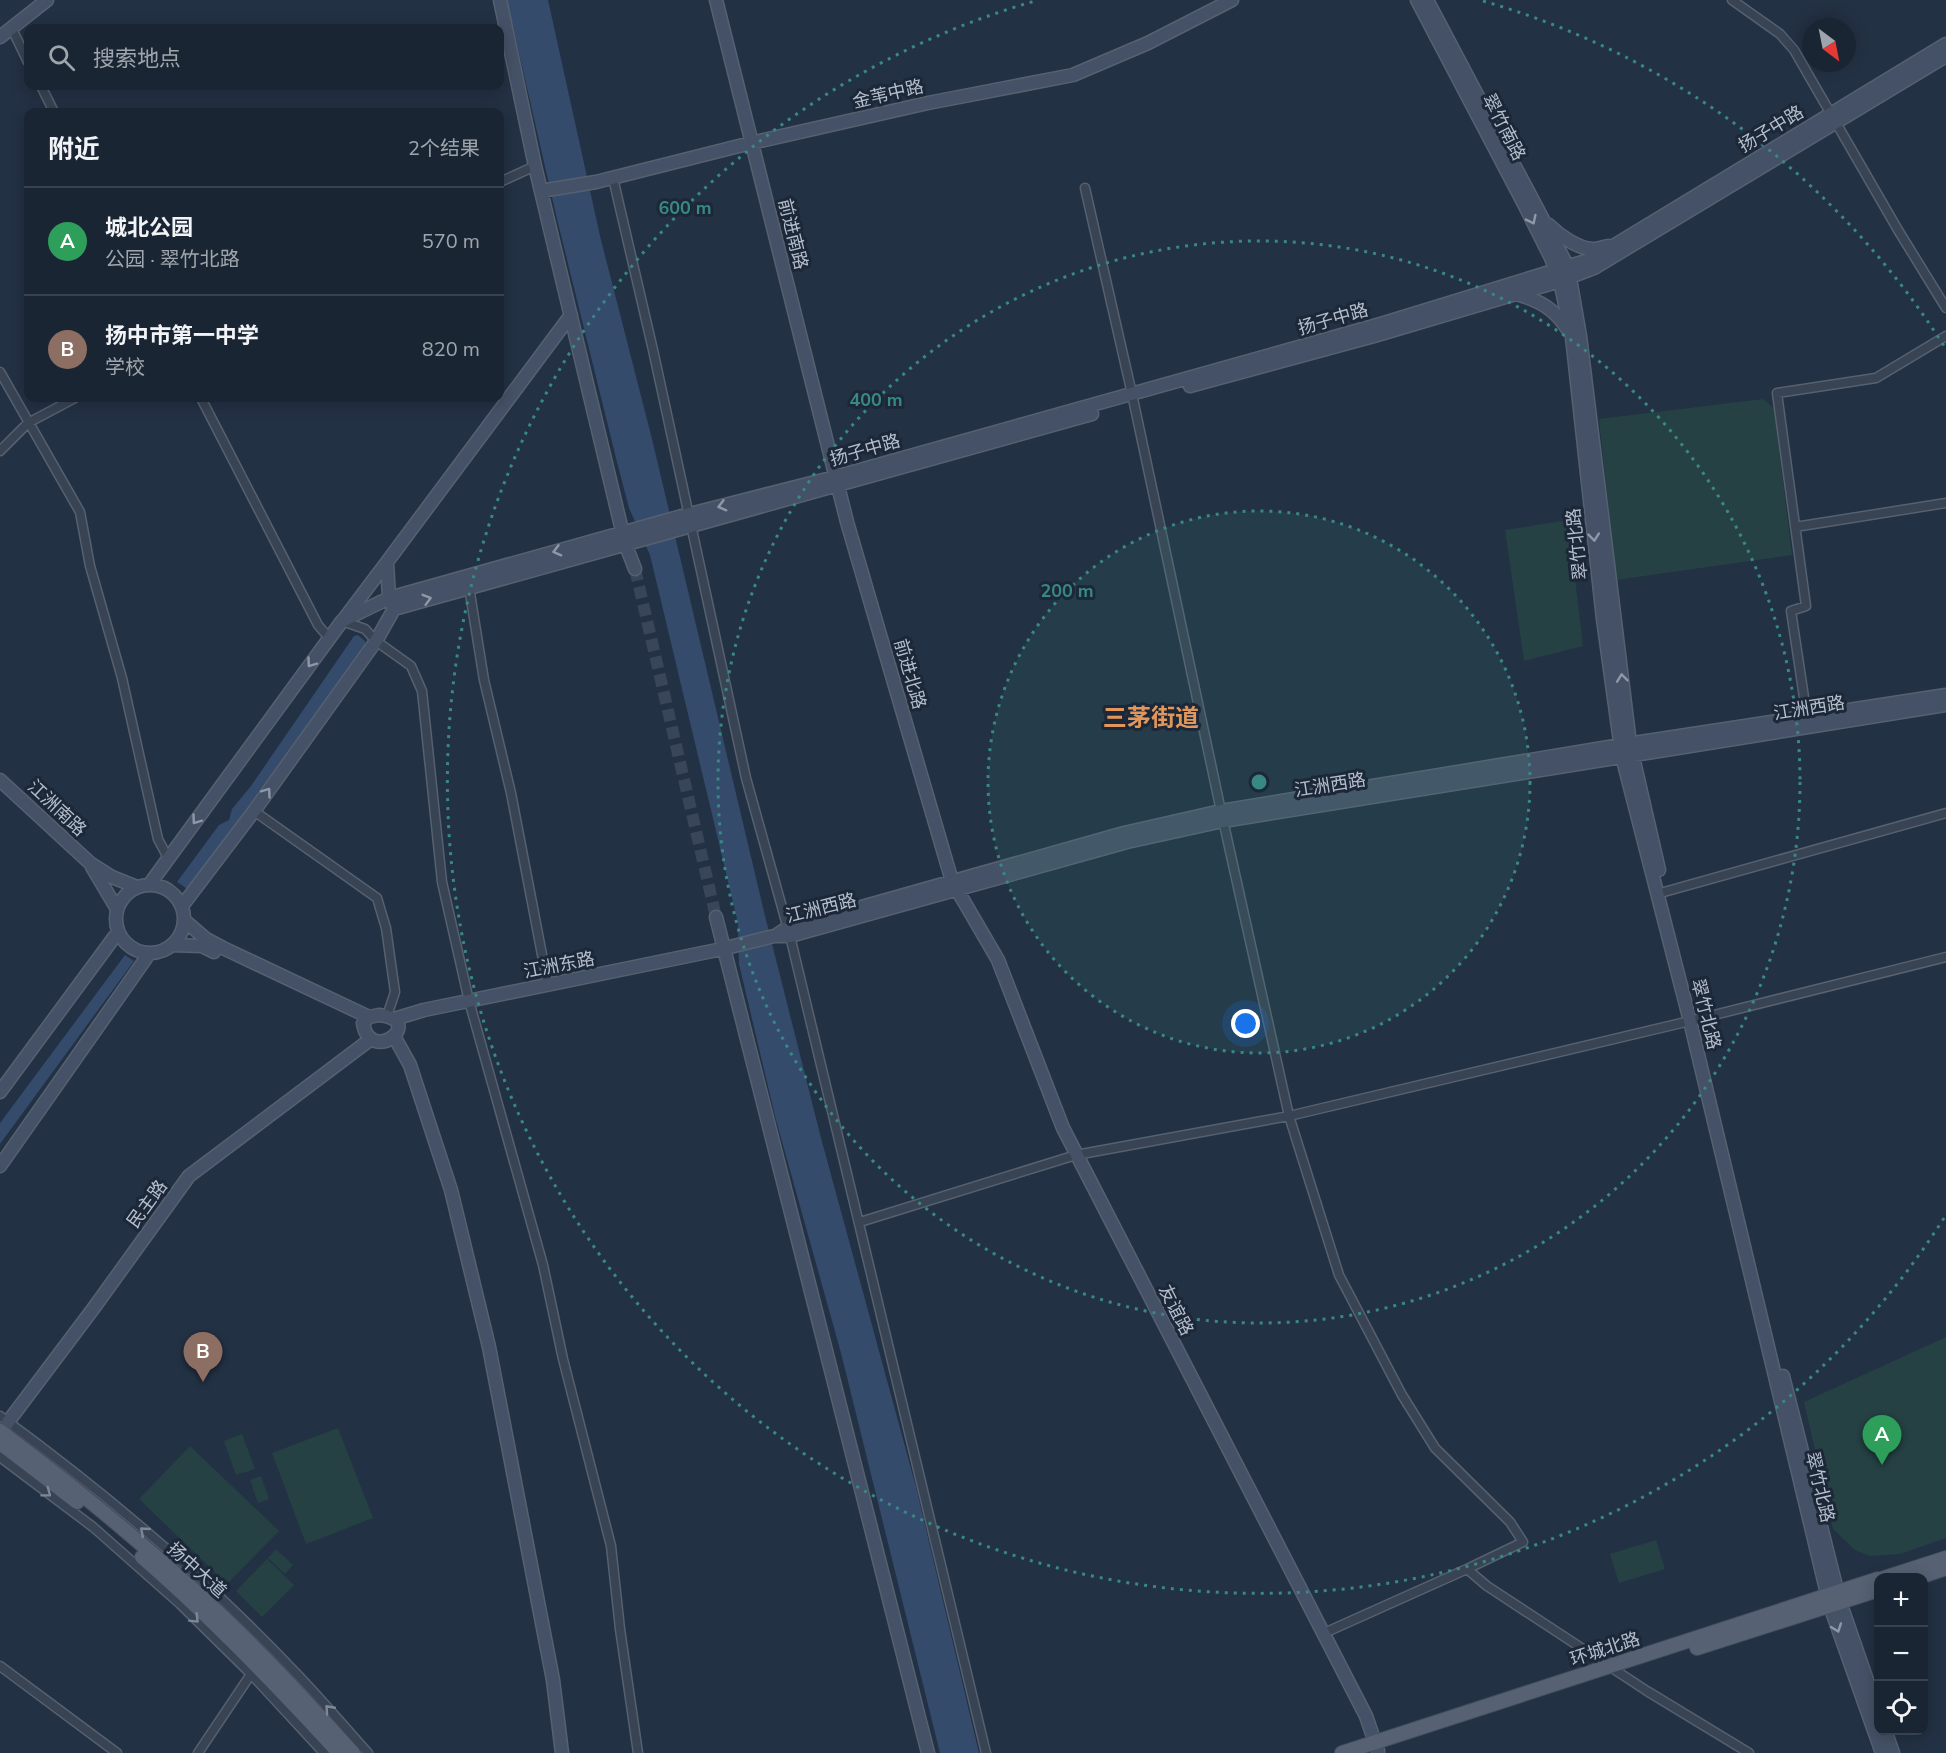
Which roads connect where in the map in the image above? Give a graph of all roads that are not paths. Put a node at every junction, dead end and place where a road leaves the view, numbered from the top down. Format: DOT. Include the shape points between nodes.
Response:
graph roads {
  1 [pos="33,0"];
  2 [pos="46,0"];
  3 [pos="500,0"];
  4 [pos="716,0"];
  5 [pos="1232,0"];
  6 [pos="1418,0"];
  7 [pos="1427,0"];
  8 [pos="1732,0"];
  9 [pos="5,26"];
  10 [pos="0,37"];
  11 [pos="1946,44"];
  12 [pos="24,56"];
  13 [pos="1946,56"];
  14 [pos="43,90"];
  15 [pos="52,108"];
  16 [pos="1835,118"];
  17 [pos="751,143"];
  18 [pos="535,166"];
  19 [pos="613,178"];
  20 [pos="504,180"];
  21 [pos="1085,188"];
  22 [pos="544,191"];
  23 [pos="1543,218"];
  24 [pos="1615,245"];
  25 [pos="1564,274"];
  26 [pos="1517,294"];
  27 [pos="1946,308"];
  28 [pos="571,315"];
  29 [pos="1946,336"];
  30 [pos="1572,337"];
  31 [pos="0,372"];
  32 [pos="1133,398"];
  33 [pos="67,402"];
  34 [pos="203,402"];
  35 [pos="28,423"];
  36 [pos="0,451"];
  37 [pos="836,481"];
  38 [pos="1946,503"];
  39 [pos="687,521"];
  40 [pos="1795,527"];
  41 [pos="630,537"];
  42 [pos="387,562"];
  43 [pos="635,570"];
  44 [pos="469,587"];
  45 [pos="391,603"];
  46 [pos="342,621"];
  47 [pos="329,638"];
  48 [pos="376,641"];
  49 [pos="1946,695"];
  50 [pos="1946,705"];
  51 [pos="1807,717"];
  52 [pos="1627,750"];
  53 [pos="0,780"];
  54 [pos="254,811"];
  55 [pos="1946,813"];
  56 [pos="1222,816"];
  57 [pos="168,858"];
  58 [pos="90,863"];
  59 [pos="954,885"];
  60 [pos="143,886"];
  61 [pos="1664,892"];
  62 [pos="182,906"];
  63 [pos="117,909"];
  64 [pos="716,917"];
  65 [pos="184,920"];
  66 [pos="118,932"];
  67 [pos="789,932"];
  68 [pos="172,945"];
  69 [pos="727,948"];
  70 [pos="149,954"];
  71 [pos="1946,957"];
  72 [pos="548,986"];
  73 [pos="469,1001"];
  74 [pos="390,1017"];
  75 [pos="366,1020"];
  76 [pos="1693,1020"];
  77 [pos="395,1038"];
  78 [pos="371,1039"];
  79 [pos="0,1092"];
  80 [pos="1289,1116"];
  81 [pos="1076,1155"];
  82 [pos="0,1166"];
  83 [pos="860,1222"];
  84 [pos="2,1430"];
  85 [pos="0,1457"];
  86 [pos="1946,1558"];
  87 [pos="1946,1568"];
  88 [pos="1467,1569"];
  89 [pos="1900,1573"];
  90 [pos="1928,1574"];
  91 [pos="1874,1581"];
  92 [pos="1874,1591"];
  93 [pos="1834,1599"];
  94 [pos="1322,1634"];
  95 [pos="0,1666"];
  96 [pos="1615,1669"];
  97 [pos="254,1670"];
  98 [pos="1874,1702"];
  99 [pos="1886,1735"];
  100 [pos="1376,1749"];
  101 [pos="117,1753"];
  102 [pos="198,1753"];
  103 [pos="324,1753"];
  104 [pos="339,1753"];
  105 [pos="353,1753"];
  106 [pos="368,1753"];
  107 [pos="562,1753"];
  108 [pos="638,1753"];
  109 [pos="928,1753"];
  110 [pos="986,1753"];
  111 [pos="1342,1753"];
  112 [pos="1749,1753"];
  113 [pos="1882,1753"];
  114 [pos="1893,1753"];
  1 -- 9 [label="main road"];
  2 -- 9 [label="main road"];
  3 -- 18 [label="main road"];
  4 -- 17 [label="main road, 前进南路"];
  5 -- 17 [label="main road, 金苇中路" via="1073,75"];
  6 -- 25 [label="main road, 翠竹南路, one-way"];
  7 -- 23 [label="main road, 翠竹南路"];
  8 -- 16 [label="street" via="1780,34 1794,50"];
  9 -- 10 [label="main road"];
  9 -- 12 [label="street"];
  11 -- 16 [label="main road, 扬子中路"];
  13 -- 16 [label="main road, 扬子中路"];
  14 -- 15 [label="street"];
  16 -- 24 [label="main road, 扬子中路"];
  16 -- 25 [label="main road, 扬子中路" via="1594,268"];
  16 -- 27 [label="street"];
  17 -- 19 [label="main road, 金苇中路"];
  17 -- 37 [label="main road, 前进南路"];
  18 -- 20 [label="street"];
  18 -- 22 [label="main road"];
  19 -- 22 [label="main road, 金苇中路"];
  19 -- 39 [label="street"];
  21 -- 32 [label="street"];
  22 -- 28 [label="main road"];
  23 -- 24 [label="main road" via="1574,243 1591,249"];
  23 -- 25 [label="main road, 翠竹南路"];
  24 -- 25 [label="main road, 扬子中路"];
  25 -- 26 [label="main road, 扬子中路"];
  25 -- 30 [label="main road, 翠竹北路"];
  25 -- 32 [label="main road, 扬子中路"];
  52 -- 25 [label="main road, 翠竹北路, one-way" via="1580,336"];
  26 -- 30 [label="main road" via="1553,310"];
  26 -- 32 [label="main road, 扬子中路"];
  28 -- 41 [label="main road"];
  28 -- 42 [label="main road"];
  29 -- 40 [label="street" via="1876,378 1777,393"];
  30 -- 52 [label="main road, 翠竹北路, one-way" via="1603,619"];
  31 -- 35 [label="street"];
  32 -- 37 [label="main road, 扬子中路"];
  32 -- 56 [label="street"];
  33 -- 35 [label="street"];
  34 -- 47 [label="street" via="318,625"];
  35 -- 36 [label="street"];
  35 -- 57 [label="street" via="80,513 158,838"];
  37 -- 39 [label="main road, 扬子中路"];
  37 -- 59 [label="main road, 前进北路"];
  38 -- 40 [label="street"];
  39 -- 41 [label="main road, 扬子中路"];
  39 -- 67 [label="street" via="746,778"];
  40 -- 51 [label="street" via="1806,606 1791,611"];
  41 -- 43 [label="main road"];
  41 -- 44 [label="main road"];
  41 -- 45 [label="main road, one-way"];
  42 -- 45 [label="main road"];
  42 -- 46 [label="main road"];
  45 -- 44 [label="main road, one-way"];
  44 -- 72 [label="street" via="484,680 511,793"];
  45 -- 46 [label="main road"];
  45 -- 48 [label="main road"];
  46 -- 47 [label="main road"];
  46 -- 48 [label="street" via="365,629"];
  47 -- 57 [label="main road, one-way"];
  54 -- 48 [label="main road, one-way"];
  48 -- 73 [label="street" via="411,666 422,691 442,882"];
  49 -- 51 [label="main road, 江洲西路"];
  50 -- 52 [label="main road, 江洲西路"];
  51 -- 52 [label="main road, 江洲西路"];
  52 -- 56 [label="main road, 江洲西路"];
  52 -- 61 [label="main road, 翠竹北路"];
  52 -- 76 [label="main road, 翠竹北路"];
  53 -- 58 [label="main road, 江洲南路"];
  54 -- 62 [label="main road"];
  54 -- 74 [label="street" via="377,898 386,928 395,992"];
  55 -- 61 [label="street"];
  56 -- 59 [label="main road, 江洲西路" via="1124,833"];
  56 -- 80 [label="street"];
  57 -- 60 [label="main road"];
  58 -- 60 [label="main road" via="112,877"];
  58 -- 63 [label="main road"];
  59 -- 67 [label="main road, 江洲西路"];
  59 -- 81 [label="main road, 友谊路" via="998,960"];
  60 -- 62 [label="main road" via="169,890"];
  60 -- 63 [label="main road" via="125,896"];
  61 -- 76 [label="main road, 翠竹北路"];
  62 -- 65 [label="main road"];
  63 -- 66 [label="main road"];
  64 -- 69 [label="main road"];
  65 -- 68 [label="main road" via="181,934"];
  65 -- 75 [label="main road" via="214,944"];
  66 -- 70 [label="main road" via="133,950"];
  66 -- 79 [label="main road"];
  67 -- 69 [label="main road, 江洲西路"];
  67 -- 83 [label="street"];
  68 -- 70 [label="main road"];
  68 -- 75 [label="main road" via="202,946"];
  69 -- 72 [label="main road, 江洲东路"];
  69 -- 109 [label="main road"];
  70 -- 82 [label="main road"];
  71 -- 76 [label="street"];
  72 -- 73 [label="main road, 江洲东路"];
  73 -- 74 [label="main road, 江洲东路"];
  73 -- 108 [label="street" via="543,1265 611,1546"];
  74 -- 75 [label="main road"];
  74 -- 77 [label="main road" via="398,1025"];
  75 -- 78 [label="main road" via="365,1033"];
  76 -- 80 [label="street"];
  76 -- 93 [label="main road, 翠竹北路"];
  77 -- 78 [label="main road"];
  77 -- 107 [label="main road" via="410,1065 452,1190 489,1347 553,1680"];
  78 -- 84 [label="main road, 民主路" via="189,1176"];
  80 -- 81 [label="street"];
  80 -- 88 [label="street" via="1339,1275 1402,1395 1435,1448 1510,1522 1523,1542"];
  81 -- 83 [label="street"];
  81 -- 94 [label="main road, 友谊路"];
  83 -- 110 [label="street"];
  84 -- 97 [label="main road, 扬中大道" via="192,1601"];
  84 -- 105 [label="main road, 扬中大道" via="100,1508 198,1594"];
  106 -- 84 [label="street, one-way" via="295,1671 206,1585 117,1508"];
  85 -- 97 [label="street, one-way" via="111,1543"];
  86 -- 89 [label="main road"];
  87 -- 90 [label="main road"];
  88 -- 94 [label="street"];
  88 -- 96 [label="street"];
  91 -- 93 [label="main road, 环城北路"];
  92 -- 93 [label="main road, 环城北路"];
  93 -- 96 [label="main road, 环城北路"];
  93 -- 98 [label="main road, 翠竹北路"];
  93 -- 113 [label="main road, 翠竹北路, one-way"];
  94 -- 100 [label="main road, 友谊路" via="1366,1716"];
  95 -- 101 [label="street"];
  96 -- 100 [label="main road, 环城北路"];
  96 -- 112 [label="street"];
  97 -- 102 [label="street"];
  97 -- 103 [label="street"];
  97 -- 104 [label="main road, 扬中大道"];
  99 -- 114 [label="main road"];
  100 -- 111 [label="main road, 环城北路"];
}
